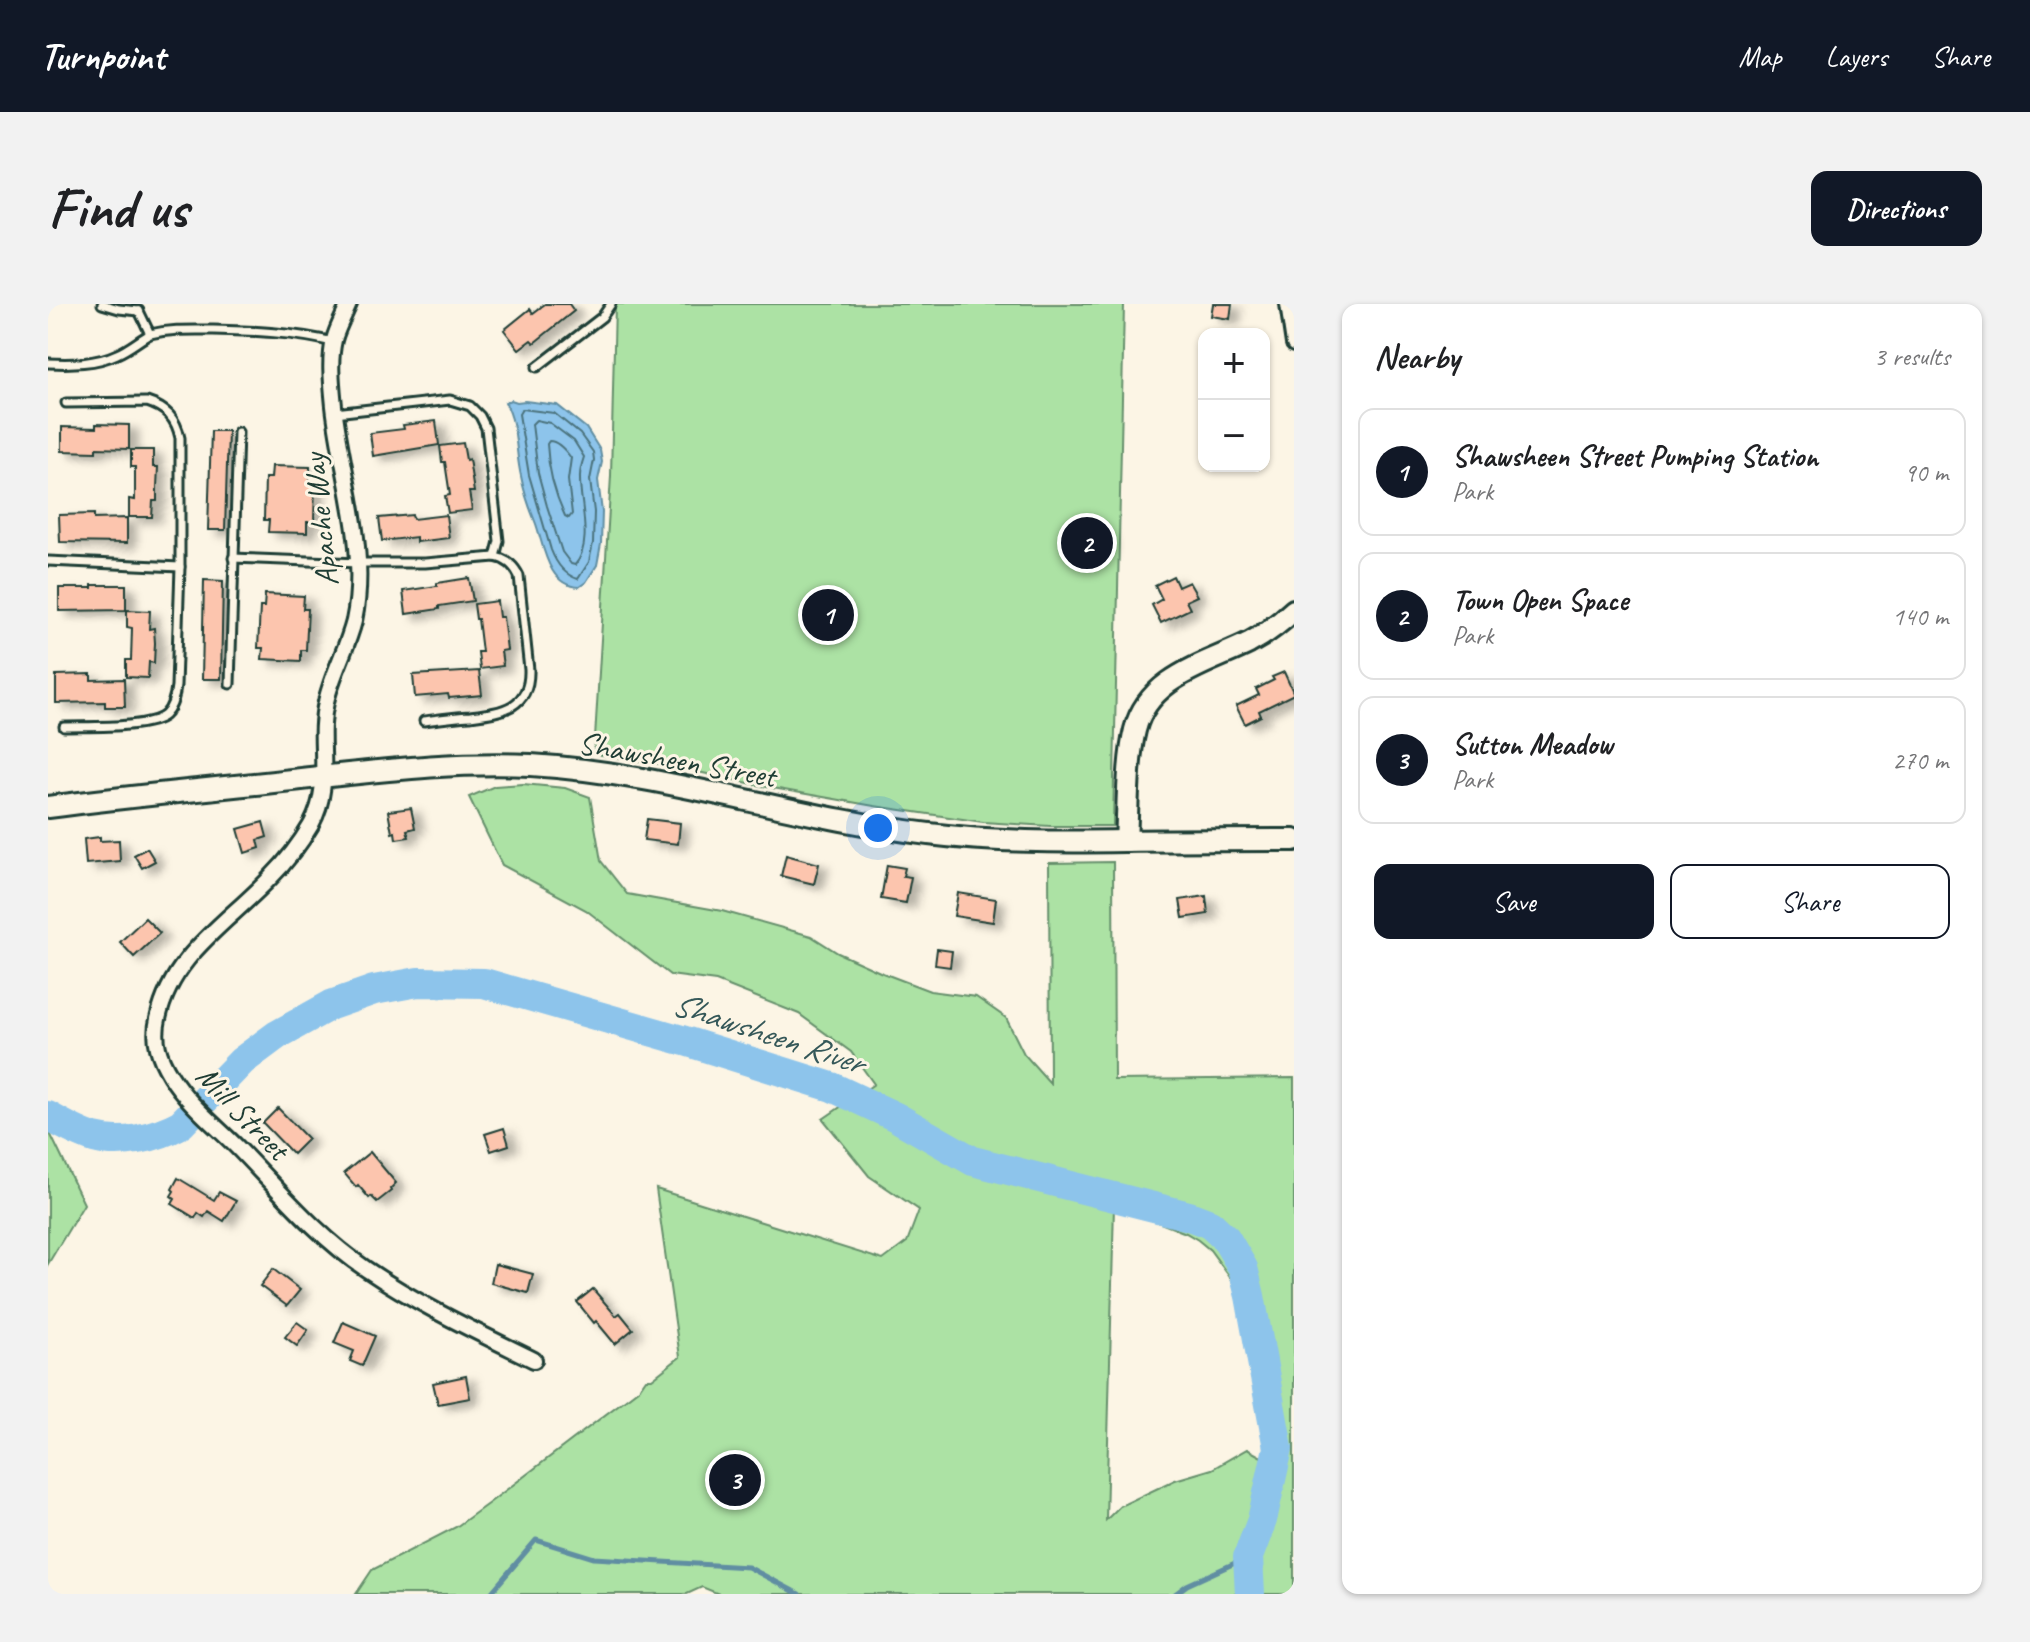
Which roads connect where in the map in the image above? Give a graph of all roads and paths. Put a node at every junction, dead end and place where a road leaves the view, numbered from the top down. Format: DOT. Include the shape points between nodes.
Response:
graph roads {
  1 [pos="102,304"];
  2 [pos="349,304"];
  3 [pos="611,304"];
  4 [pos="1288,304"];
  5 [pos="141,307"];
  6 [pos="150,334"];
  7 [pos="333,343"];
  8 [pos="1294,344"];
  9 [pos="48,363"];
  10 [pos="537,367"];
  11 [pos="66,403"];
  12 [pos="335,413"];
  13 [pos="238,432"];
  14 [pos="495,557"];
  15 [pos="233,558"];
  16 [pos="48,561"];
  17 [pos="359,563"];
  18 [pos="180,567"];
  19 [pos="1294,610"];
  20 [pos="230,684"];
  21 [pos="424,721"];
  22 [pos="64,727"];
  23 [pos="325,777"];
  24 [pos="48,807"];
  25 [pos="1294,840"];
  26 [pos="1126,841"];
  27 [pos="534,1360"];
  1 -- 5 [label="lane"];
  2 -- 7 [label="street, Apache Way"];
  3 -- 10 [label="lane" via="602,317"];
  4 -- 8 [label="street"];
  5 -- 6 [label="lane"];
  6 -- 7 [label="lane" via="241,331"];
  6 -- 9 [label="lane" via="108,358"];
  7 -- 12 [label="street, Apache Way"];
  11 -- 18 [label="lane" via="147,402 170,415 180,438"];
  12 -- 14 [label="lane" via="450,400 475,411 488,435 499,541"];
  12 -- 17 [label="street, Apache Way"];
  13 -- 15 [label="lane"];
  14 -- 17 [label="lane"];
  14 -- 21 [label="lane" via="519,576 529,670 526,690 519,702 501,712"];
  15 -- 17 [label="lane"];
  15 -- 20 [label="lane"];
  16 -- 18 [label="lane"];
  17 -- 23 [label="street, Apache Way" via="352,628 326,701"];
  18 -- 22 [label="lane" via="176,686 168,711 149,723"];
  19 -- 26 [label="main road" via="1265,634 1171,680 1150,700 1134,731"];
  23 -- 24 [label="main road, Shawsheen Street"];
  23 -- 26 [label="main road, Shawsheen Street" via="456,766 557,767 930,835"];
  23 -- 27 [label="street, Mill Street" via="312,822 286,861 177,972 157,1024 164,1065 208,1119 356,1262"];
  25 -- 26 [label="main road, Shawsheen Street"];
}
